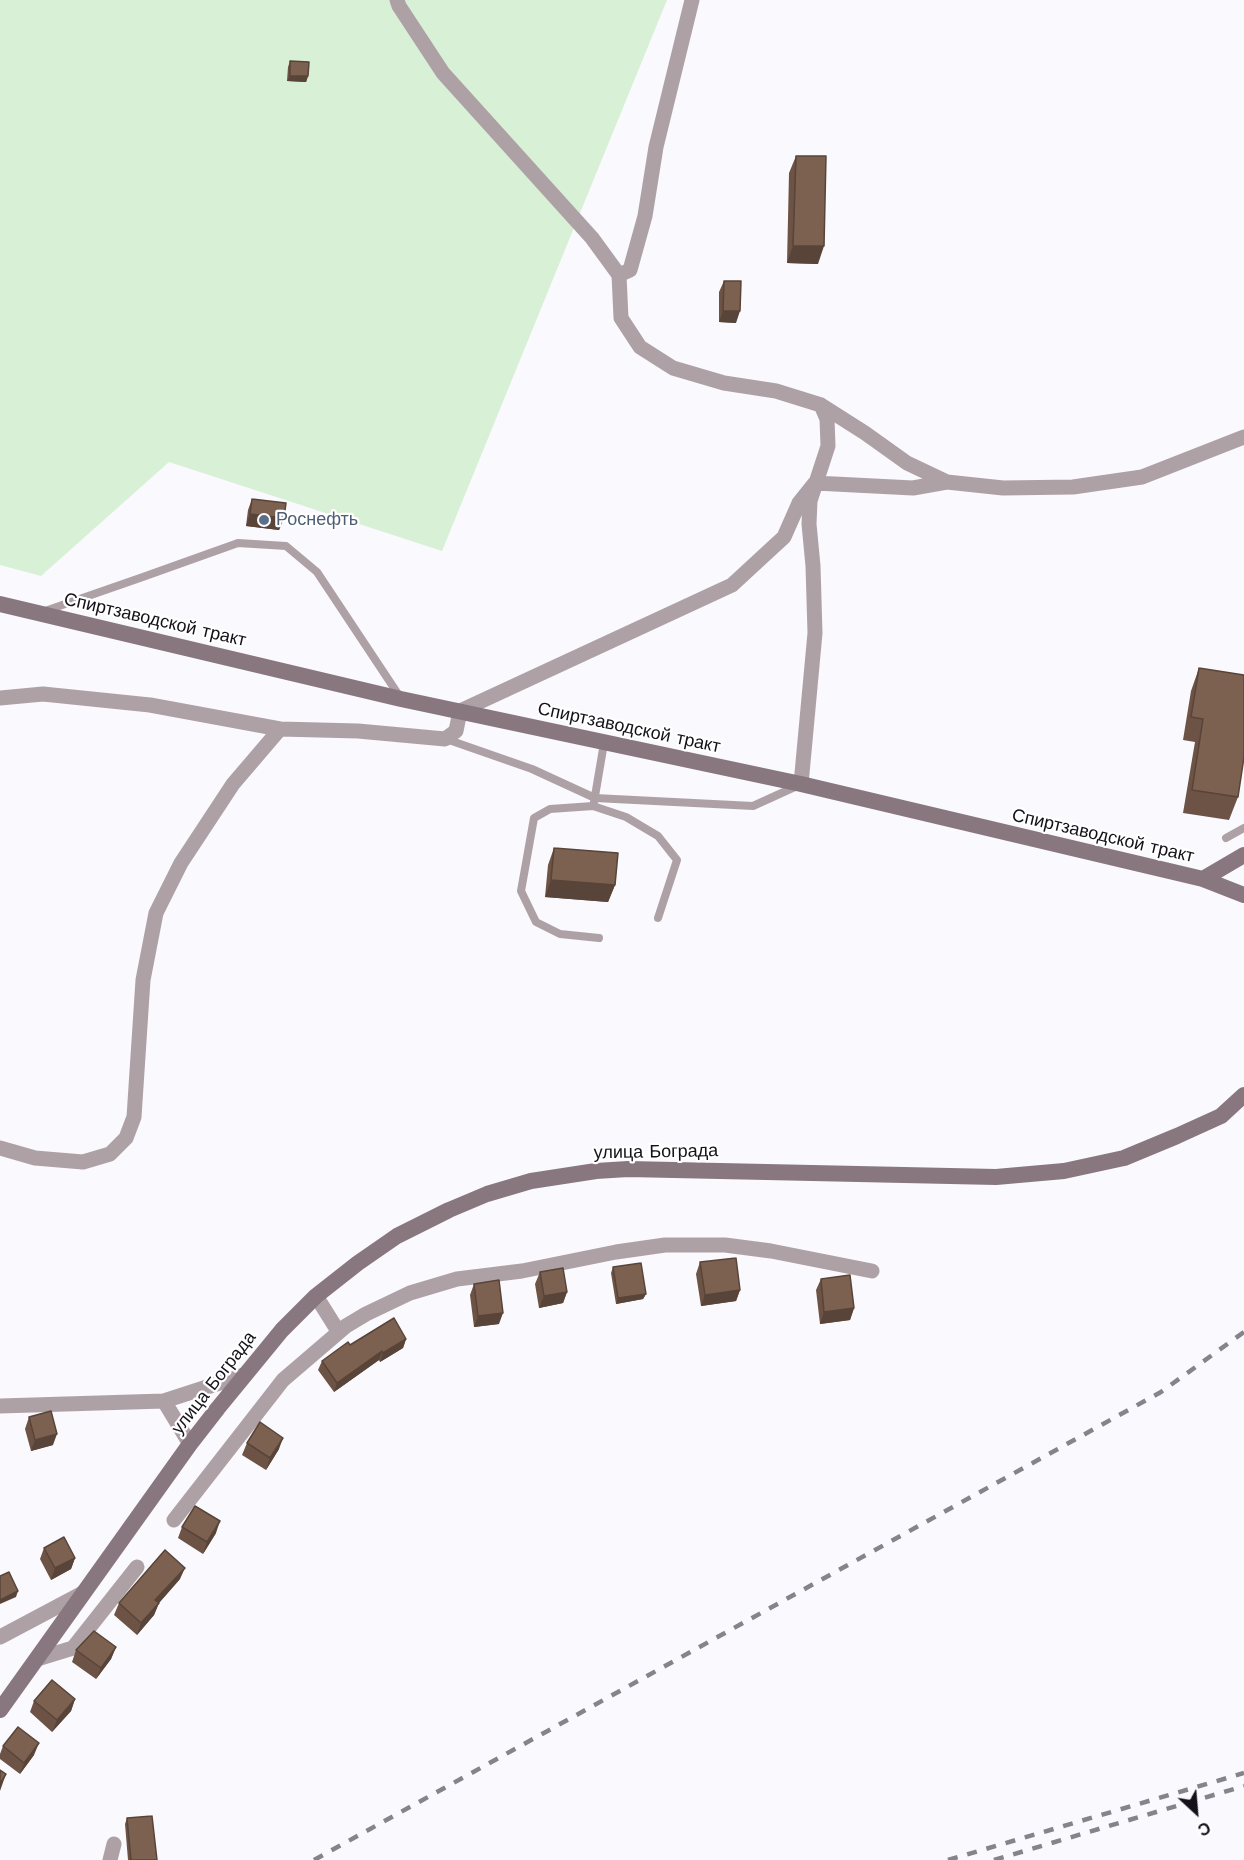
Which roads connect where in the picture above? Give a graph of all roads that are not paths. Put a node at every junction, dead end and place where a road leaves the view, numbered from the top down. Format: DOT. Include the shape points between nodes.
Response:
graph roads {
  1 [pos="398,0"];
  2 [pos="692,0"];
  3 [pos="619,275"];
  4 [pos="820,405"];
  5 [pos="1244,437"];
  6 [pos="947,482"];
  7 [pos="815,483"];
  8 [pos="0,604"];
  9 [pos="38,613"];
  10 [pos="0,698"];
  11 [pos="401,699"];
  12 [pos="460,711"];
  13 [pos="280,729"];
  14 [pos="445,739"];
  15 [pos="604,742"];
  16 [pos="801,784"];
  17 [pos="594,802"];
  18 [pos="1244,828"];
  19 [pos="1226,838"];
  20 [pos="1244,855"];
  21 [pos="1203,879"];
  22 [pos="1244,895"];
  23 [pos="658,918"];
  24 [pos="599,938"];
  25 [pos="1244,1095"];
  26 [pos="0,1148"];
  27 [pos="872,1271"];
  28 [pos="316,1296"];
  29 [pos="338,1331"];
  30 [pos="244,1375"];
  31 [pos="164,1401"];
  32 [pos="0,1406"];
  33 [pos="190,1444"];
  34 [pos="174,1520"];
  35 [pos="137,1567"];
  36 [pos="86,1592"];
  37 [pos="0,1637"];
  38 [pos="37,1659"];
  39 [pos="0,1710"];
  40 [pos="114,1844"];
  41 [pos="110,1860"];
  1 -- 3 [label="street" via="443,73 592,238"];
  2 -- 3 [label="street" via="656,147 645,216 630,270"];
  3 -- 4 [label="street" via="621,318 640,347 673,368"];
  4 -- 6 [label="street" via="907,463"];
  4 -- 7 [label="street" via="827,419 828,446"];
  5 -- 6 [label="street" via="1142,477 1073,487 1003,488"];
  6 -- 7 [label="street" via="913,488"];
  7 -- 12 [label="street" via="799,503 784,537 732,585"];
  7 -- 16 [label="street" via="809,524 814,633"];
  8 -- 9 [label="main road, Спиртзаводской тракт"];
  9 -- 11 [label="main road, Спиртзаводской тракт"];
  9 -- 11 [label="lane" via="238,543 286,546 317,572"];
  10 -- 13 [label="street" via="43,694 150,705"];
  11 -- 12 [label="main road, Спиртзаводской тракт"];
  12 -- 14 [label="street" via="456,731"];
  12 -- 15 [label="main road, Спиртзаводской тракт"];
  13 -- 14 [label="street"];
  13 -- 26 [label="street" via="233,784 181,863 156,913 142,980 134,1117 126,1138 110,1154 83,1162 35,1158"];
  14 -- 17 [label="lane" via="532,769"];
  15 -- 16 [label="main road, Спиртзаводской тракт"];
  15 -- 17 [label="lane"];
  16 -- 17 [label="lane" via="753,806"];
  16 -- 21 [label="main road, Спиртзаводской тракт"];
  17 -- 23 [label="lane" via="658,836 677,860"];
  17 -- 24 [label="lane" via="550,809 534,818 521,891 536,922 560,934"];
  18 -- 19 [label="lane"];
  20 -- 21 [label="main road, Спиртзаводской тракт"];
  21 -- 22 [label="main road"];
  25 -- 28 [label="main road, улица Бограда" via="1221,1116 1177,1136 1124,1158 1064,1171 996,1177 628,1169 531,1181 487,1194 397,1236"];
  27 -- 29 [label="street" via="725,1245 665,1245 457,1279 410,1293"];
  28 -- 29 [label="street"];
  28 -- 30 [label="main road, улица Бограда"];
  29 -- 34 [label="street" via="283,1380"];
  30 -- 31 [label="street"];
  30 -- 33 [label="main road, улица Бограда"];
  31 -- 32 [label="street"];
  31 -- 33 [label="street"];
  33 -- 36 [label="main road, улица Бограда"];
  35 -- 38 [label="street" via="73,1648"];
  36 -- 37 [label="street"];
  36 -- 38 [label="main road, улица Бограда"];
  38 -- 39 [label="main road, улица Бограда"];
  40 -- 41 [label="street"];
}
